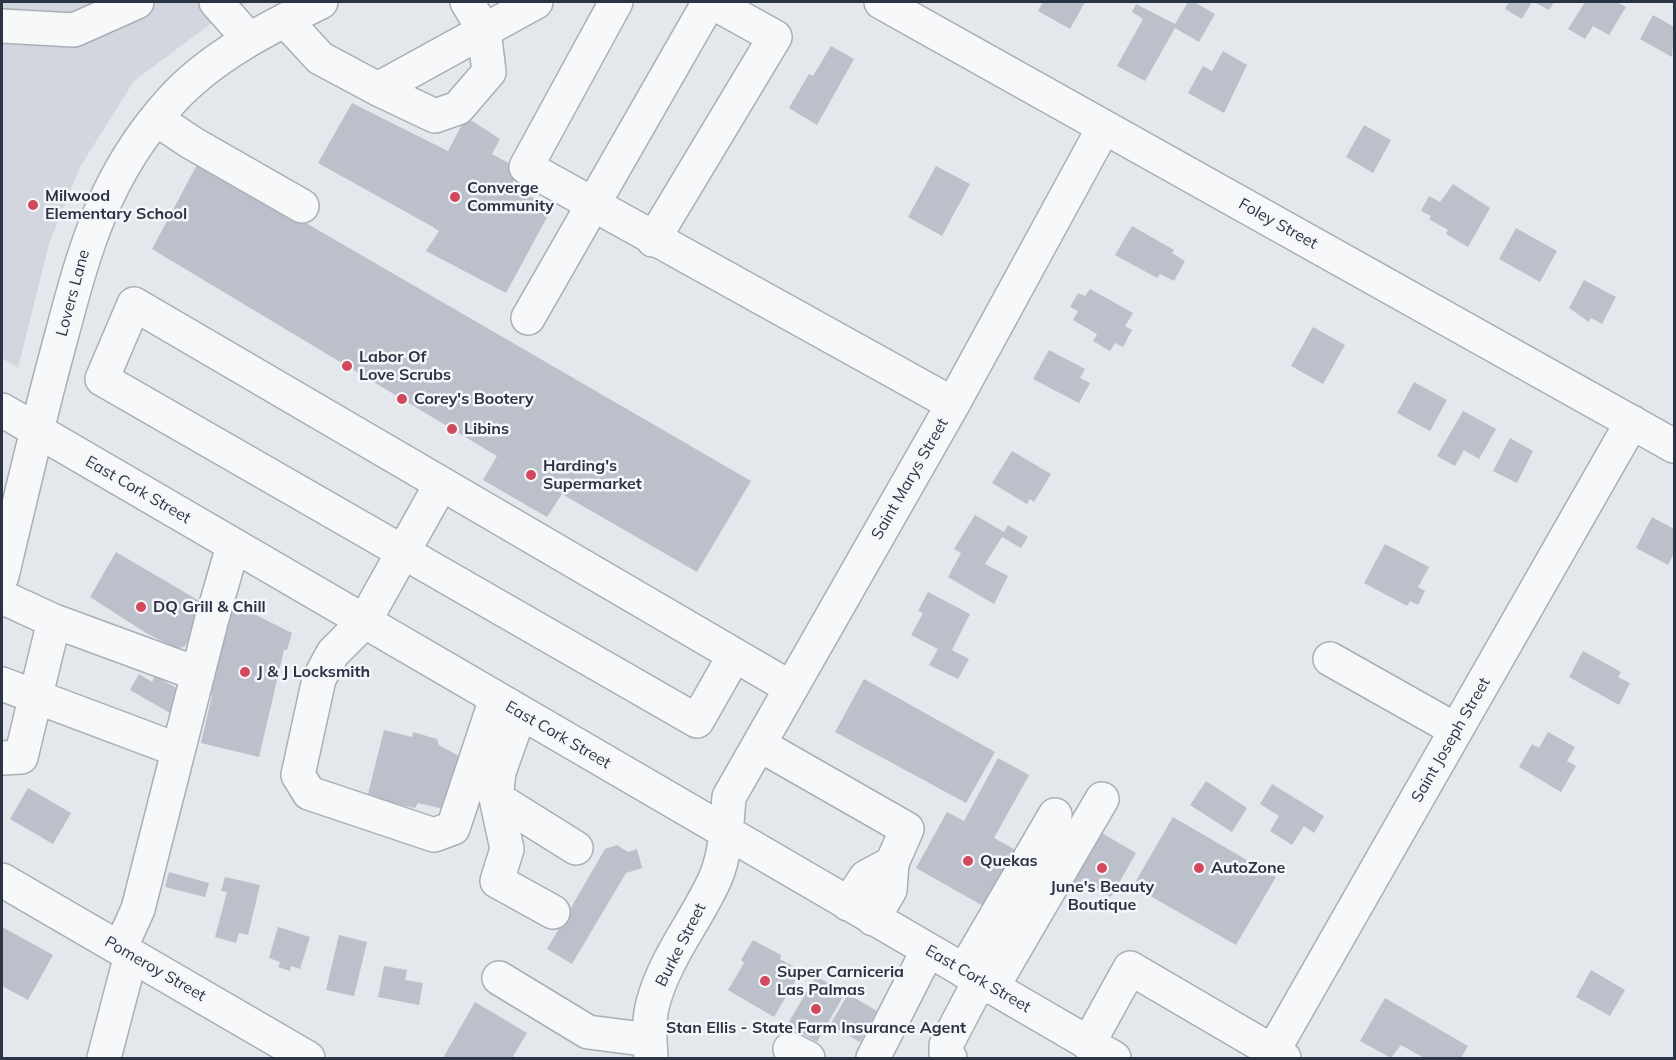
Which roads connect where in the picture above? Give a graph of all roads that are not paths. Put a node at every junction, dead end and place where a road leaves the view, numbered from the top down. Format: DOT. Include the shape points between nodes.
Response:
graph roads {
  1 [pos="137,2"];
  2 [pos="216,2"];
  3 [pos="321,2"];
  4 [pos="467,2"];
  5 [pos="536,2"];
  6 [pos="616,2"];
  7 [pos="711,2"];
  8 [pos="881,2"];
  9 [pos="285,20"];
  10 [pos="2,26"];
  11 [pos="484,30"];
  12 [pos="249,39"];
  13 [pos="378,89"];
  14 [pos="156,119"];
  15 [pos="1104,127"];
  16 [pos="302,206"];
  17 [pos="594,206"];
  18 [pos="653,240"];
  19 [pos="528,318"];
  20 [pos="953,404"];
  21 [pos="2,410"];
  22 [pos="1632,422"];
  23 [pos="36,431"];
  24 [pos="1674,446"];
  25 [pos="441,484"];
  26 [pos="233,546"];
  27 [pos="403,552"];
  28 [pos="2,576"];
  29 [pos="2,597"];
  30 [pos="54,621"];
  31 [pos="364,622"];
  32 [pos="734,656"];
  33 [pos="1330,659"];
  34 [pos="198,674"];
  35 [pos="2,684"];
  36 [pos="791,688"];
  37 [pos="33,697"];
  38 [pos="508,706"];
  39 [pos="1456,730"];
  40 [pos="760,745"];
  41 [pos="178,750"];
  42 [pos="2,758"];
  43 [pos="496,798"];
  44 [pos="1102,799"];
  45 [pos="1055,815"];
  46 [pos="726,833"];
  47 [pos="576,848"];
  48 [pos="2,880"];
  49 [pos="860,911"];
  50 [pos="553,912"];
  51 [pos="928,950"];
  52 [pos="126,952"];
  53 [pos="499,978"];
  54 [pos="979,980"];
  55 [pos="651,1049"];
  56 [pos="1102,1051"];
  57 [pos="1276,1056"];
  58 [pos="946,1057"];
  59 [pos="104,1059"];
  60 [pos="308,1059"];
  61 [pos="873,1059"];
  1 -- 10 [label="street" via="74,30"];
  2 -- 12 [label="street"];
  3 -- 9 [label="street, Lovers Lane"];
  4 -- 11 [label="street"];
  5 -- 11 [label="street"];
  6 -- 17 [label="street" via="526,167"];
  7 -- 17 [label="street"];
  7 -- 18 [label="street" via="775,38"];
  8 -- 15 [label="street, Foley Street"];
  9 -- 12 [label="street, Lovers Lane"];
  9 -- 13 [label="street" via="320,58"];
  11 -- 13 [label="street"];
  11 -- 13 [label="street" via="489,72 458,108 435,116"];
  12 -- 14 [label="street, Lovers Lane" via="188,84"];
  14 -- 16 [label="street"];
  14 -- 23 [label="street, Lovers Lane" via="130,152 85,246"];
  15 -- 20 [label="street, Saint Marys Street"];
  15 -- 22 [label="street, Foley Street"];
  17 -- 18 [label="street"];
  17 -- 19 [label="street"];
  18 -- 20 [label="street"];
  20 -- 36 [label="street, Saint Marys Street"];
  21 -- 23 [label="street, East Cork Street"];
  22 -- 24 [label="street, Foley Street"];
  22 -- 39 [label="street, Saint Joseph Street"];
  23 -- 26 [label="street, East Cork Street"];
  23 -- 28 [label="street, Lovers Lane"];
  25 -- 27 [label="street"];
  25 -- 27 [label="street" via="134,304 102,379"];
  25 -- 32 [label="street"];
  26 -- 31 [label="street, East Cork Street"];
  26 -- 34 [label="street"];
  27 -- 31 [label="street"];
  27 -- 32 [label="street" via="697,721"];
  29 -- 30 [label="street"];
  30 -- 34 [label="street"];
  30 -- 37 [label="street"];
  31 -- 38 [label="street, East Cork Street"];
  31 -- 38 [label="street" via="333,653 319,679 298,775 309,793 434,835 453,828"];
  32 -- 36 [label="street"];
  33 -- 39 [label="street"];
  34 -- 41 [label="street"];
  35 -- 37 [label="street"];
  36 -- 40 [label="street, Saint Marys Street"];
  37 -- 41 [label="street"];
  37 -- 42 [label="street" via="21,757"];
  38 -- 43 [label="street"];
  38 -- 46 [label="street, East Cork Street"];
  39 -- 57 [label="street, Saint Joseph Street"];
  40 -- 46 [label="street, Saint Marys Street" via="729,797"];
  40 -- 49 [label="street" via="907,829 892,862 890,890"];
  41 -- 52 [label="street"];
  43 -- 47 [label="street"];
  43 -- 50 [label="street" via="507,849 497,881"];
  44 -- 54 [label="street"];
  45 -- 54 [label="street"];
  46 -- 49 [label="street, East Cork Street"];
  46 -- 55 [label="street, Burke Street" via="716,878 666,967 653,1003"];
  48 -- 52 [label="street, Pomeroy Street"];
  49 -- 51 [label="street, East Cork Street"];
  51 -- 54 [label="street, East Cork Street"];
  51 -- 61 [label="street"];
  52 -- 59 [label="street"];
  52 -- 60 [label="street, Pomeroy Street"];
  53 -- 55 [label="street" via="588,1032"];
  54 -- 56 [label="street, East Cork Street"];
  54 -- 58 [label="street" via="946,1045"];
  56 -- 57 [label="street" via="1130,968"];
}
